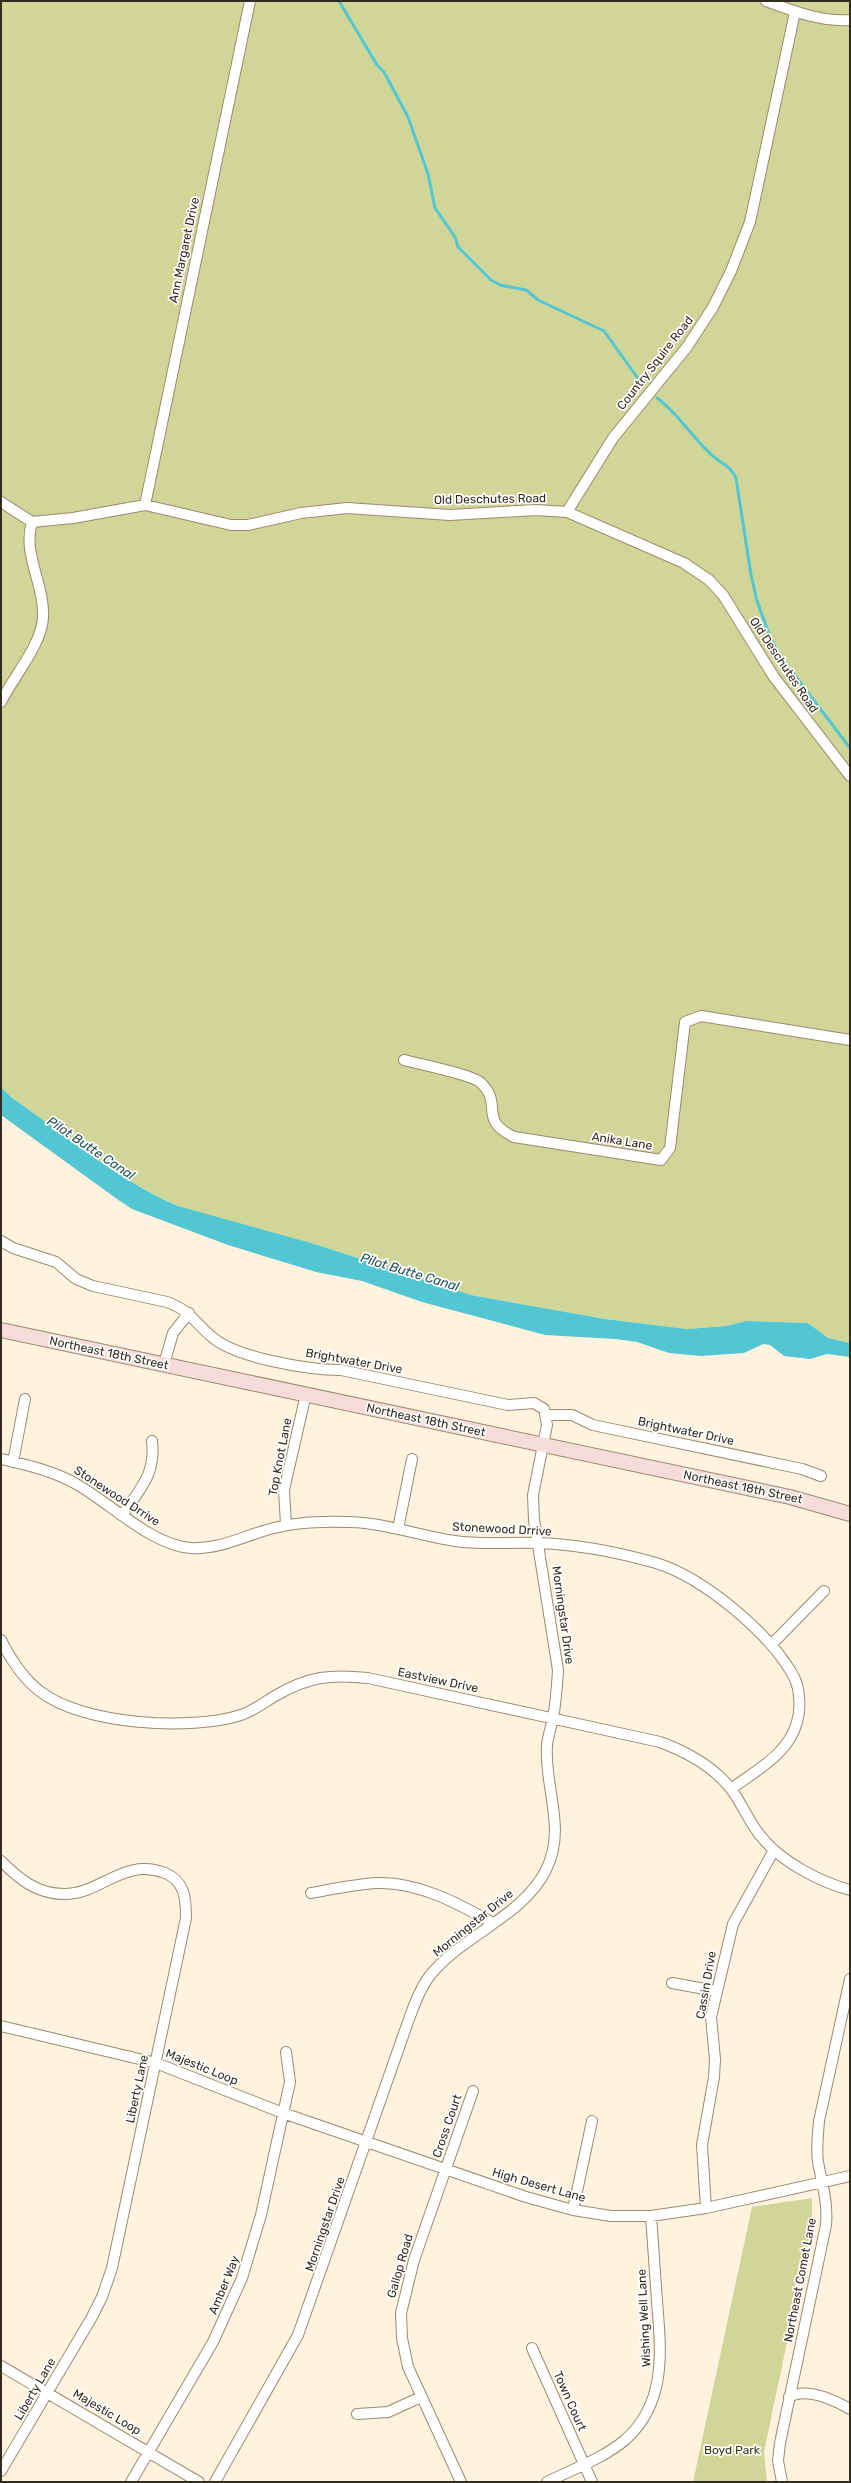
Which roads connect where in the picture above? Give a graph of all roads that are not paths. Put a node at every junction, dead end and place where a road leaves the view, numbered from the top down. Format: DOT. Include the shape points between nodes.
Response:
graph roads {
  1 [pos="250,1"];
  2 [pos="766,1"];
  3 [pos="795,12"];
  4 [pos="850,20"];
  5 [pos="1,502"];
  6 [pos="145,505"];
  7 [pos="567,512"];
  8 [pos="32,522"];
  9 [pos="1,702"];
  10 [pos="850,776"];
  11 [pos="850,1040"];
  12 [pos="404,1060"];
  13 [pos="1,1241"];
  14 [pos="189,1313"];
  15 [pos="1,1330"];
  16 [pos="164,1364"];
  17 [pos="306,1394"];
  18 [pos="25,1399"];
  19 [pos="546,1415"];
  20 [pos="152,1441"];
  21 [pos="542,1445"];
  22 [pos="1,1459"];
  23 [pos="412,1459"];
  24 [pos="13,1462"];
  25 [pos="821,1476"];
  26 [pos="123,1514"];
  27 [pos="850,1514"];
  28 [pos="286,1525"];
  29 [pos="398,1529"];
  30 [pos="539,1543"];
  31 [pos="824,1591"];
  32 [pos="1,1640"];
  33 [pos="771,1645"];
  34 [pos="553,1718"];
  35 [pos="731,1789"];
  36 [pos="774,1850"];
  37 [pos="1,1861"];
  38 [pos="850,1890"];
  39 [pos="311,1893"];
  40 [pos="493,1923"];
  41 [pos="850,1979"];
  42 [pos="672,1982"];
  43 [pos="716,1991"];
  44 [pos="1,2026"];
  45 [pos="286,2052"];
  46 [pos="156,2062"];
  47 [pos="473,2091"];
  48 [pos="283,2113"];
  49 [pos="592,2121"];
  50 [pos="367,2142"];
  51 [pos="446,2169"];
  52 [pos="850,2176"];
  53 [pos="823,2181"];
  54 [pos="706,2208"];
  55 [pos="572,2210"];
  56 [pos="651,2216"];
  57 [pos="532,2348"];
  58 [pos="1,2366"];
  59 [pos="48,2392"];
  60 [pos="789,2397"];
  61 [pos="421,2398"];
  62 [pos="850,2409"];
  63 [pos="357,2414"];
  64 [pos="149,2452"];
  65 [pos="584,2464"];
  66 [pos="1,2471"];
  67 [pos="131,2482"];
  68 [pos="199,2482"];
  69 [pos="215,2482"];
  70 [pos="462,2482"];
  71 [pos="547,2482"];
  72 [pos="592,2482"];
  73 [pos="782,2482"];
  1 -- 6 [label="street, Ann Margaret Drive"];
  2 -- 3 [label="street"];
  3 -- 4 [label="street" via="836,21"];
  3 -- 7 [label="street, Country Squire Road" via="750,222 731,271 713,308 687,347 613,438"];
  5 -- 8 [label="street"];
  6 -- 7 [label="street, Old Deschutes Road" via="231,525 248,525 301,512 347,508 450,515 536,510"];
  6 -- 8 [label="street, Old Deschutes Road" via="74,518"];
  7 -- 10 [label="street, Old Deschutes Road" via="684,563 709,580 722,595 774,677"];
  8 -- 9 [label="street" via="29,545 43,608 42,628"];
  11 -- 12 [label="street, Anika Lane" via="701,1016 685,1022 670,1148 661,1160 514,1137 499,1130 494,1121 491,1096 480,1082"];
  13 -- 14 [label="street, Brightwater Drive" via="13,1248 56,1262 76,1278 93,1286 167,1302"];
  14 -- 16 [label="street" via="173,1334"];
  14 -- 19 [label="street, Brightwater Drive" via="212,1337 228,1348 242,1353 320,1370 342,1370 508,1404 534,1403 544,1409"];
  15 -- 16 [label="main road, Northeast 18th Street"];
  16 -- 17 [label="main road, Northeast 18th Street"];
  17 -- 21 [label="main road, Northeast 18th Street"];
  17 -- 28 [label="street, Top Knot Lane" via="284,1490"];
  18 -- 24 [label="street"];
  19 -- 21 [label="street" via="547,1425"];
  19 -- 25 [label="street, Brightwater Drive" via="572,1414 593,1425 802,1469"];
  20 -- 26 [label="street" via="152,1466 146,1480"];
  21 -- 27 [label="main road, Northeast 18th Street" via="790,1497"];
  21 -- 30 [label="street, Morningstar Drive" via="533,1495 534,1520"];
  22 -- 24 [label="street, Stonewood Drrive"];
  23 -- 29 [label="street"];
  24 -- 26 [label="street, Stonewood Drrive" via="60,1475"];
  26 -- 28 [label="street, Stonewood Drrive" via="153,1536 190,1548 212,1548"];
  28 -- 29 [label="street, Stonewood Drrive" via="350,1522"];
  29 -- 30 [label="street, Stonewood Drrive" via="456,1542"];
  30 -- 33 [label="street, Stonewood Drrive" via="576,1546 627,1555 659,1564 684,1575 731,1606"];
  30 -- 34 [label="street, Morningstar Drive" via="558,1670"];
  31 -- 33 [label="street"];
  32 -- 34 [label="street, Eastview Drive" via="26,1679 41,1693 59,1703 117,1719 147,1723 213,1721 242,1715 301,1682 321,1677 344,1676 368,1678"];
  33 -- 35 [label="street, Stonewood Drrive" via="795,1679 800,1700 797,1722 787,1743 772,1759"];
  34 -- 35 [label="street, Eastview Drive" via="660,1742 686,1752 712,1770"];
  34 -- 40 [label="street, Morningstar Drive" via="547,1743 547,1764 556,1811 554,1850 538,1884"];
  35 -- 36 [label="street, Eastview Drive" via="763,1840"];
  36 -- 38 [label="street, Eastview Drive" via="806,1871"];
  36 -- 43 [label="street, Cassin Drive" via="733,1924"];
  37 -- 46 [label="street, Liberty Lane" via="29,1885 62,1894 79,1893 111,1877 143,1868 171,1875 182,1886 186,1900 186,1918"];
  39 -- 40 [label="street" via="378,1883 402,1885 430,1892"];
  40 -- 50 [label="street, Morningstar Drive" via="447,1958 420,1992"];
  41 -- 53 [label="street, Northeast Comet Lane" via="819,2121 817,2144"];
  42 -- 43 [label="street"];
  43 -- 54 [label="street, Cassin Drive" via="711,2017 716,2059 702,2146"];
  44 -- 46 [label="street, Majestic Loop"];
  45 -- 48 [label="street, Amber Way" via="290,2082"];
  46 -- 48 [label="street, Majestic Loop"];
  46 -- 59 [label="street, Liberty Lane" via="112,2268 102,2297"];
  47 -- 51 [label="street, Cross Court"];
  48 -- 50 [label="street, Majestic Loop"];
  48 -- 64 [label="street, Amber Way" via="261,2215 242,2278 213,2342"];
  49 -- 55 [label="street"];
  50 -- 51 [label="street, High Desert Lane"];
  50 -- 69 [label="street, Morningstar Drive" via="298,2335"];
  51 -- 55 [label="street, High Desert Lane"];
  51 -- 61 [label="street, Gallop Road" via="414,2260 401,2313 402,2338 408,2367"];
  52 -- 53 [label="street, High Desert Lane"];
  53 -- 54 [label="street, High Desert Lane"];
  53 -- 60 [label="street, Northeast Comet Lane" via="828,2206 826,2225"];
  54 -- 56 [label="street, High Desert Lane"];
  55 -- 56 [label="street, High Desert Lane" via="611,2216"];
  56 -- 65 [label="street, Wishing Well Lane" via="661,2363 656,2390 643,2419 626,2439 606,2454"];
  57 -- 65 [label="street, Town Court"];
  58 -- 59 [label="street, Majestic Loop"];
  59 -- 64 [label="street, Majestic Loop"];
  59 -- 66 [label="street, Liberty Lane"];
  60 -- 62 [label="street" via="796,2393 804,2393 834,2401"];
  60 -- 73 [label="street, Northeast Comet Lane" via="778,2462"];
  61 -- 63 [label="street" via="388,2412"];
  61 -- 70 [label="street, Gallop Road"];
  64 -- 67 [label="street, Amber Way"];
  64 -- 68 [label="street, Majestic Loop"];
  65 -- 71 [label="street, Wishing Well Lane"];
  65 -- 72 [label="street, Town Court"];
}
